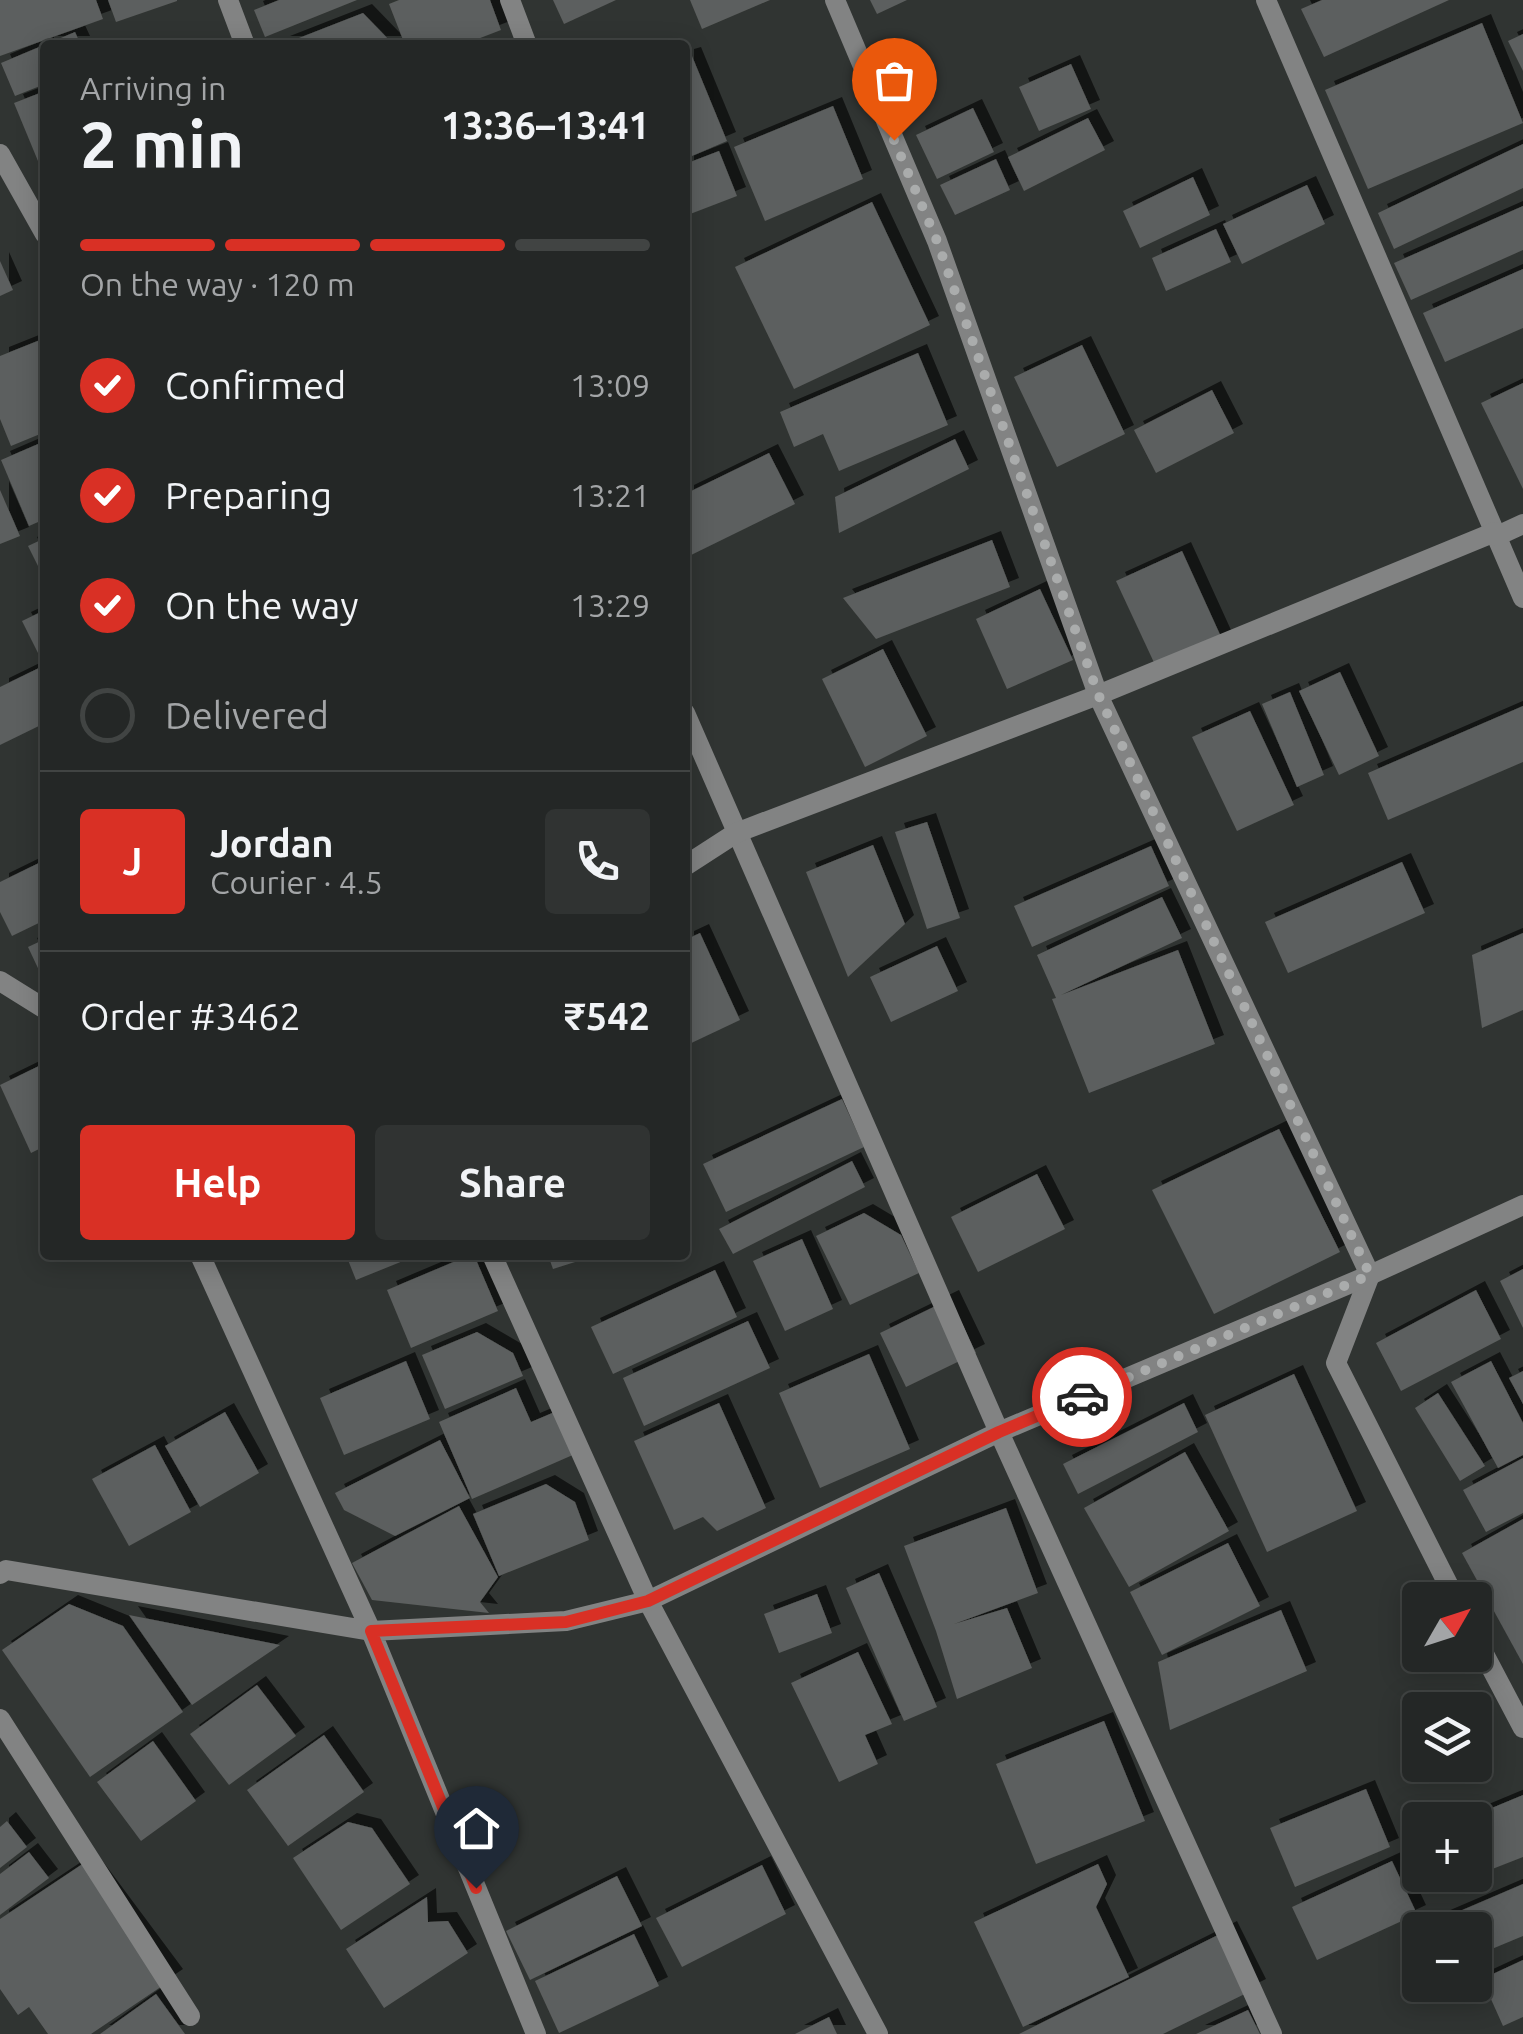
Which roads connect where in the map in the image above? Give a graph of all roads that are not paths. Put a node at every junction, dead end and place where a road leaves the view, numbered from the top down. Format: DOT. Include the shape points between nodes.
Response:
graph roads {
  1 [pos="228,0"];
  2 [pos="510,0"];
  3 [pos="835,0"];
  4 [pos="1266,0"];
  5 [pos="244,40"];
  6 [pos="525,40"];
  7 [pos="0,154"];
  8 [pos="40,225"];
  9 [pos="1523,524"];
  10 [pos="1495,532"];
  11 [pos="1523,598"];
  12 [pos="1098,694"];
  13 [pos="690,725"];
  14 [pos="736,833"];
  15 [pos="690,863"];
  16 [pos="0,981"];
  17 [pos="40,1006"];
  18 [pos="1523,1205"];
  19 [pos="202,1260"];
  20 [pos="494,1260"];
  21 [pos="1370,1275"];
  22 [pos="999,1432"];
  23 [pos="0,1574"];
  24 [pos="1447,1582"];
  25 [pos="648,1601"];
  26 [pos="371,1631"];
  27 [pos="1492,1659"];
  28 [pos="1514,1688"];
  29 [pos="0,1719"];
  30 [pos="1523,1728"];
  31 [pos="190,2016"];
  32 [pos="536,2034"];
  33 [pos="878,2034"];
  34 [pos="1272,2034"];
  1 -- 5 [label="street"];
  2 -- 6 [label="street"];
  3 -- 12 [label="street" via="937,241"];
  4 -- 10 [label="street"];
  7 -- 8 [label="street"];
  9 -- 10 [label="street"];
  10 -- 11 [label="street"];
  10 -- 12 [label="street"];
  12 -- 14 [label="street"];
  12 -- 21 [label="street"];
  13 -- 14 [label="street"];
  14 -- 15 [label="street"];
  14 -- 22 [label="street"];
  16 -- 17 [label="street"];
  18 -- 21 [label="street"];
  19 -- 26 [label="street"];
  20 -- 25 [label="street"];
  21 -- 22 [label="street"];
  21 -- 24 [label="street" via="1336,1362"];
  22 -- 25 [label="street"];
  22 -- 34 [label="street"];
  23 -- 26 [label="street"];
  25 -- 26 [label="street" via="566,1622"];
  25 -- 33 [label="street"];
  26 -- 32 [label="street"];
  27 -- 28 [label="street"];
  28 -- 30 [label="street"];
  29 -- 31 [label="street"];
}
